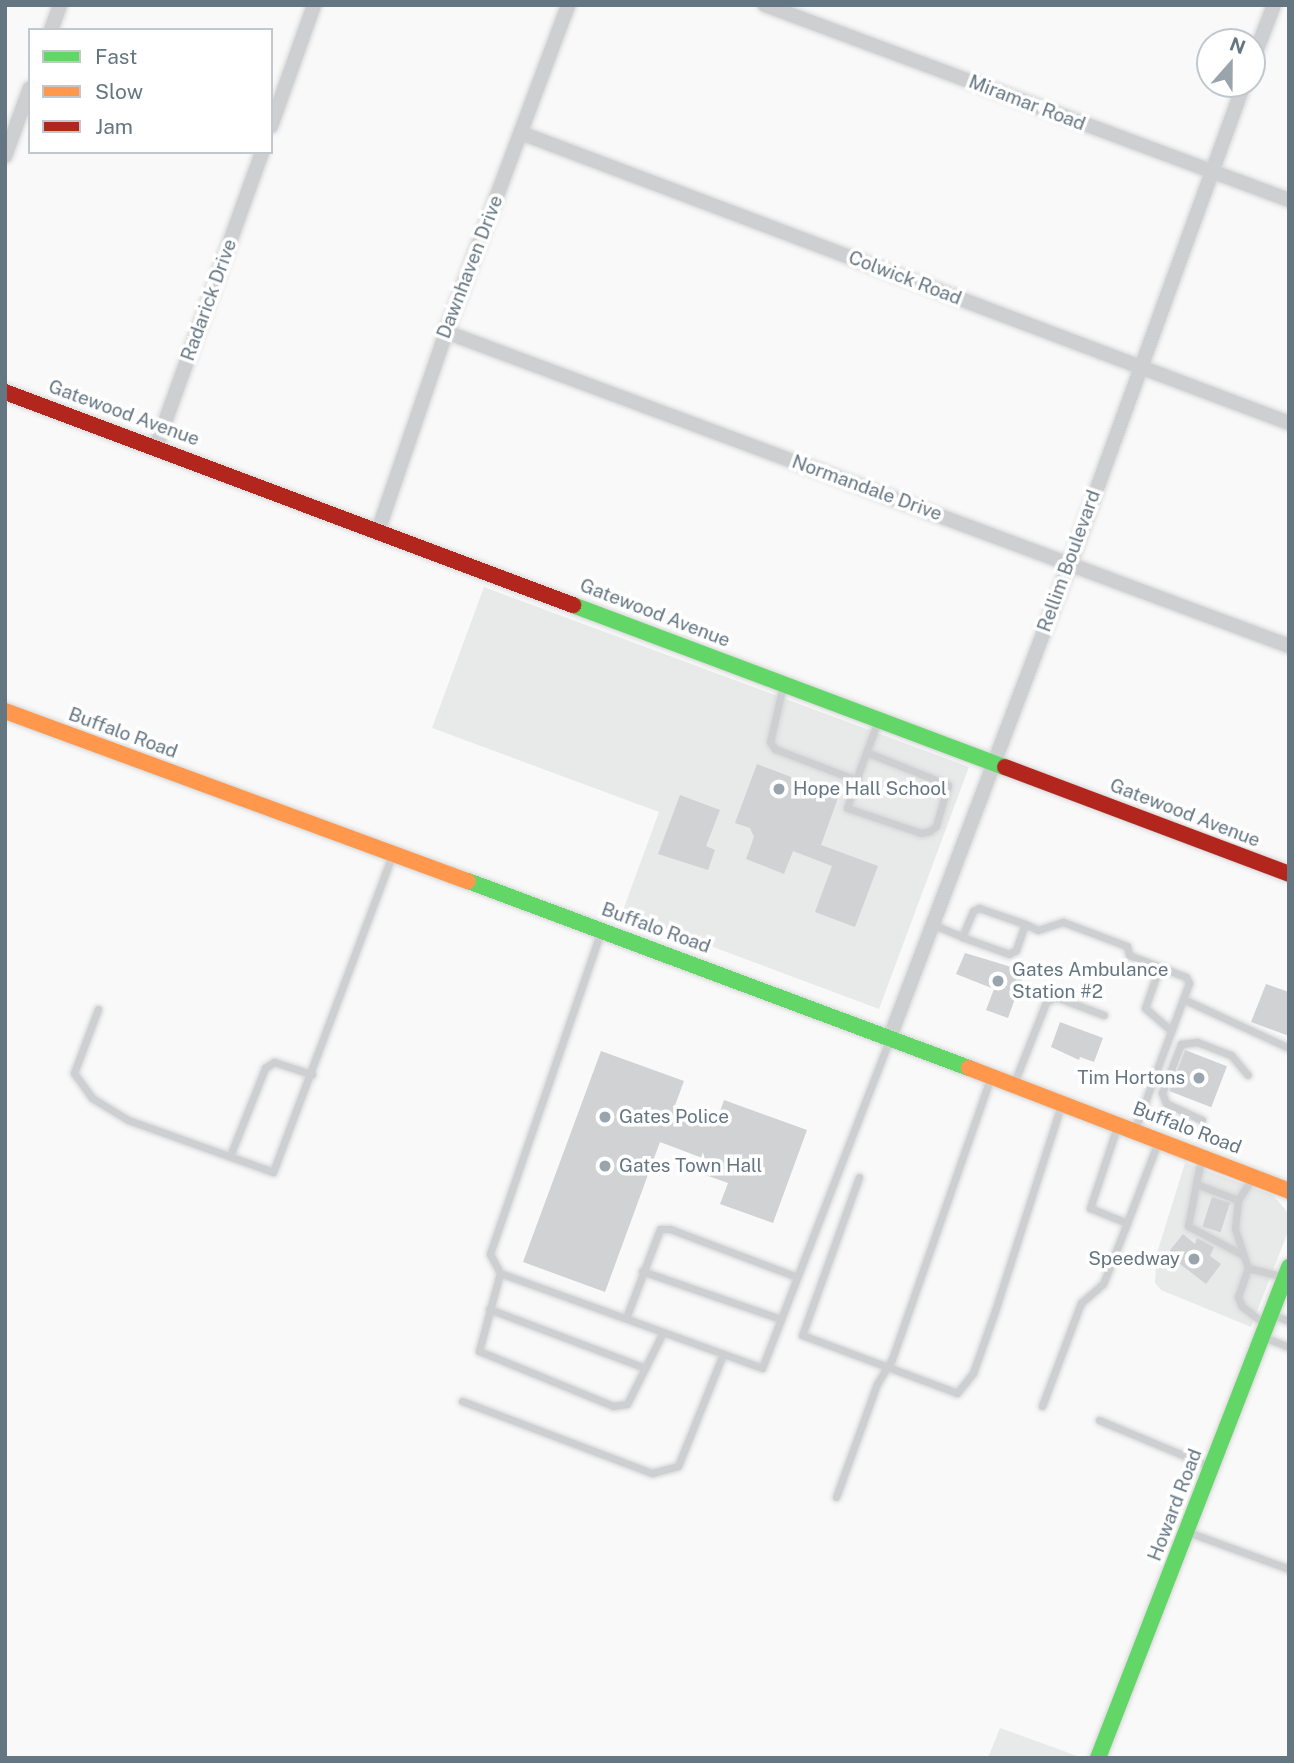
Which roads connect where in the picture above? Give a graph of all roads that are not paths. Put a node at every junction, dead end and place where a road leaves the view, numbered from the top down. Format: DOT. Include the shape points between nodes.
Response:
graph roads {
  1 [pos="60,5"];
  2 [pos="314,5"];
  3 [pos="568,5"];
  4 [pos="765,5"];
  5 [pos="1274,5"];
  6 [pos="52,28"];
  7 [pos="1265,28"];
  8 [pos="28,93"];
  9 [pos="1239,98"];
  10 [pos="273,120"];
  11 [pos="521,133"];
  12 [pos="261,154"];
  13 [pos="5,156"];
  14 [pos="1211,172"];
  15 [pos="1289,200"];
  16 [pos="446,332"];
  17 [pos="1139,366"];
  18 [pos="5,392"];
  19 [pos="1289,423"];
  20 [pos="156,447"];
  21 [pos="378,531"];
  22 [pos="1070,564"];
  23 [pos="1289,646"];
  24 [pos="783,684"];
  25 [pos="5,711"];
  26 [pos="878,720"];
  27 [pos="866,752"];
  28 [pos="991,762"];
  29 [pos="856,780"];
  30 [pos="392,855"];
  31 [pos="1289,874"];
  32 [pos="932,924"];
  33 [pos="1025,924"];
  34 [pos="602,930"];
  35 [pos="962,937"];
  36 [pos="1159,968"];
  37 [pos="1183,999"];
  38 [pos="98,1009"];
  39 [pos="1104,1015"];
  40 [pos="1171,1031"];
  41 [pos="890,1037"];
  42 [pos="1289,1048"];
  43 [pos="312,1074"];
  44 [pos="992,1075"];
  45 [pos="1248,1075"];
  46 [pos="1014,1084"];
  47 [pos="1062,1102"];
  48 [pos="1202,1120"];
  49 [pos="1118,1124"];
  50 [pos="1134,1129"];
  51 [pos="1159,1139"];
  52 [pos="230,1156"];
  53 [pos="1203,1156"];
  54 [pos="859,1177"];
  55 [pos="1253,1177"];
  56 [pos="1196,1184"];
  57 [pos="1289,1191"];
  58 [pos="1238,1200"];
  59 [pos="1127,1223"];
  60 [pos="1243,1255"];
  61 [pos="1248,1268"];
  62 [pos="642,1271"];
  63 [pos="1287,1272"];
  64 [pos="500,1273"];
  65 [pos="797,1277"];
  66 [pos="489,1309"];
  67 [pos="626,1318"];
  68 [pos="781,1318"];
  69 [pos="1289,1321"];
  70 [pos="1266,1325"];
  71 [pos="663,1332"];
  72 [pos="1289,1347"];
  73 [pos="723,1354"];
  74 [pos="887,1367"];
  75 [pos="645,1368"];
  76 [pos="462,1401"];
  77 [pos="1042,1406"];
  78 [pos="1099,1420"];
  79 [pos="1212,1467"];
  80 [pos="836,1497"];
  81 [pos="1187,1532"];
  82 [pos="1289,1569"];
  83 [pos="1098,1758"];
  1 -- 6 [label="street"];
  2 -- 10 [label="street"];
  3 -- 11 [label="street, Dawnhaven Drive"];
  4 -- 14 [label="street, Miramar Road"];
  5 -- 7 [label="street"];
  8 -- 13 [label="street"];
  9 -- 14 [label="street, Rellim Boulevard"];
  11 -- 16 [label="street, Dawnhaven Drive"];
  11 -- 17 [label="street, Colwick Road"];
  12 -- 20 [label="street, Radarick Drive"];
  14 -- 15 [label="street, Miramar Road"];
  14 -- 17 [label="street, Rellim Boulevard"];
  16 -- 21 [label="street, Dawnhaven Drive"];
  16 -- 22 [label="street, Normandale Drive"];
  17 -- 19 [label="street, Colwick Road"];
  17 -- 22 [label="street, Rellim Boulevard"];
  18 -- 20 [label="main road, Gatewood Avenue"];
  20 -- 21 [label="main road, Gatewood Avenue"];
  21 -- 24 [label="main road, Gatewood Avenue"];
  22 -- 23 [label="street, Normandale Drive"];
  22 -- 28 [label="street, Rellim Boulevard"];
  24 -- 26 [label="main road, Gatewood Avenue"];
  24 -- 29 [label="lane" via="770,742 775,749"];
  25 -- 30 [label="main road, Buffalo Road"];
  26 -- 27 [label="lane"];
  26 -- 28 [label="main road, Gatewood Avenue"];
  27 -- 29 [label="lane"];
  27 -- 29 [label="lane" via="948,785 936,826 921,833 847,808"];
  28 -- 31 [label="main road, Gatewood Avenue"];
  28 -- 32 [label="street, Rellim Boulevard"];
  30 -- 34 [label="main road, Buffalo Road"];
  30 -- 43 [label="lane"];
  32 -- 35 [label="lane"];
  32 -- 41 [label="street, Rellim Boulevard"];
  33 -- 35 [label="lane" via="979,908 973,911"];
  33 -- 35 [label="lane" via="1016,950 1009,954"];
  33 -- 36 [label="lane" via="1038,930 1063,922 1127,946 1129,955"];
  34 -- 41 [label="main road, Buffalo Road"];
  34 -- 64 [label="lane" via="490,1254"];
  36 -- 37 [label="lane" via="1186,977 1189,983"];
  36 -- 40 [label="lane" via="1145,1008"];
  37 -- 40 [label="lane"];
  37 -- 42 [label="lane"];
  38 -- 52 [label="lane" via="74,1073 92,1098 128,1120"];
  39 -- 46 [label="lane" via="1056,997 1046,1002"];
  40 -- 50 [label="lane"];
  41 -- 44 [label="main road, Buffalo Road"];
  41 -- 65 [label="lane"];
  43 -- 52 [label="lane" via="274,1062 265,1068"];
  43 -- 52 [label="lane" via="274,1172"];
  44 -- 46 [label="main road, Buffalo Road"];
  44 -- 74 [label="lane"];
  45 -- 48 [label="lane" via="1231,1055 1197,1042 1181,1044 1162,1093 1166,1102"];
  46 -- 47 [label="main road, Buffalo Road"];
  47 -- 49 [label="main road, Buffalo Road"];
  47 -- 74 [label="lane" via="973,1373 957,1393"];
  49 -- 50 [label="main road, Buffalo Road"];
  49 -- 59 [label="lane" via="1090,1208"];
  50 -- 51 [label="main road, Buffalo Road"];
  51 -- 53 [label="main road, Buffalo Road"];
  51 -- 59 [label="lane"];
  53 -- 55 [label="main road, Buffalo Road"];
  53 -- 56 [label="lane"];
  54 -- 74 [label="lane" via="802,1335"];
  55 -- 57 [label="main road, Buffalo Road"];
  55 -- 58 [label="lane"];
  56 -- 58 [label="lane"];
  56 -- 60 [label="lane" via="1188,1226"];
  58 -- 60 [label="lane" via="1235,1229"];
  59 -- 77 [label="lane" via="1103,1283 1081,1303"];
  60 -- 61 [label="lane"];
  61 -- 63 [label="lane"];
  61 -- 70 [label="lane" via="1238,1297 1241,1306"];
  62 -- 65 [label="lane" via="654,1235 670,1228"];
  62 -- 67 [label="lane"];
  62 -- 68 [label="lane"];
  63 -- 70 [label="main road, Howard Road"];
  64 -- 66 [label="lane"];
  64 -- 67 [label="lane"];
  65 -- 68 [label="lane"];
  66 -- 75 [label="lane"];
  66 -- 75 [label="lane" via="477,1345 484,1357 613,1406 627,1404"];
  67 -- 71 [label="lane"];
  68 -- 73 [label="lane" via="762,1367"];
  69 -- 70 [label="lane"];
  70 -- 72 [label="lane"];
  70 -- 79 [label="main road, Howard Road"];
  71 -- 73 [label="lane"];
  71 -- 75 [label="lane"];
  73 -- 76 [label="lane" via="678,1466 652,1473"];
  74 -- 80 [label="lane"];
  78 -- 79 [label="lane"];
  79 -- 81 [label="main road, Howard Road"];
  81 -- 82 [label="lane"];
  81 -- 83 [label="main road, Howard Road"];
}
